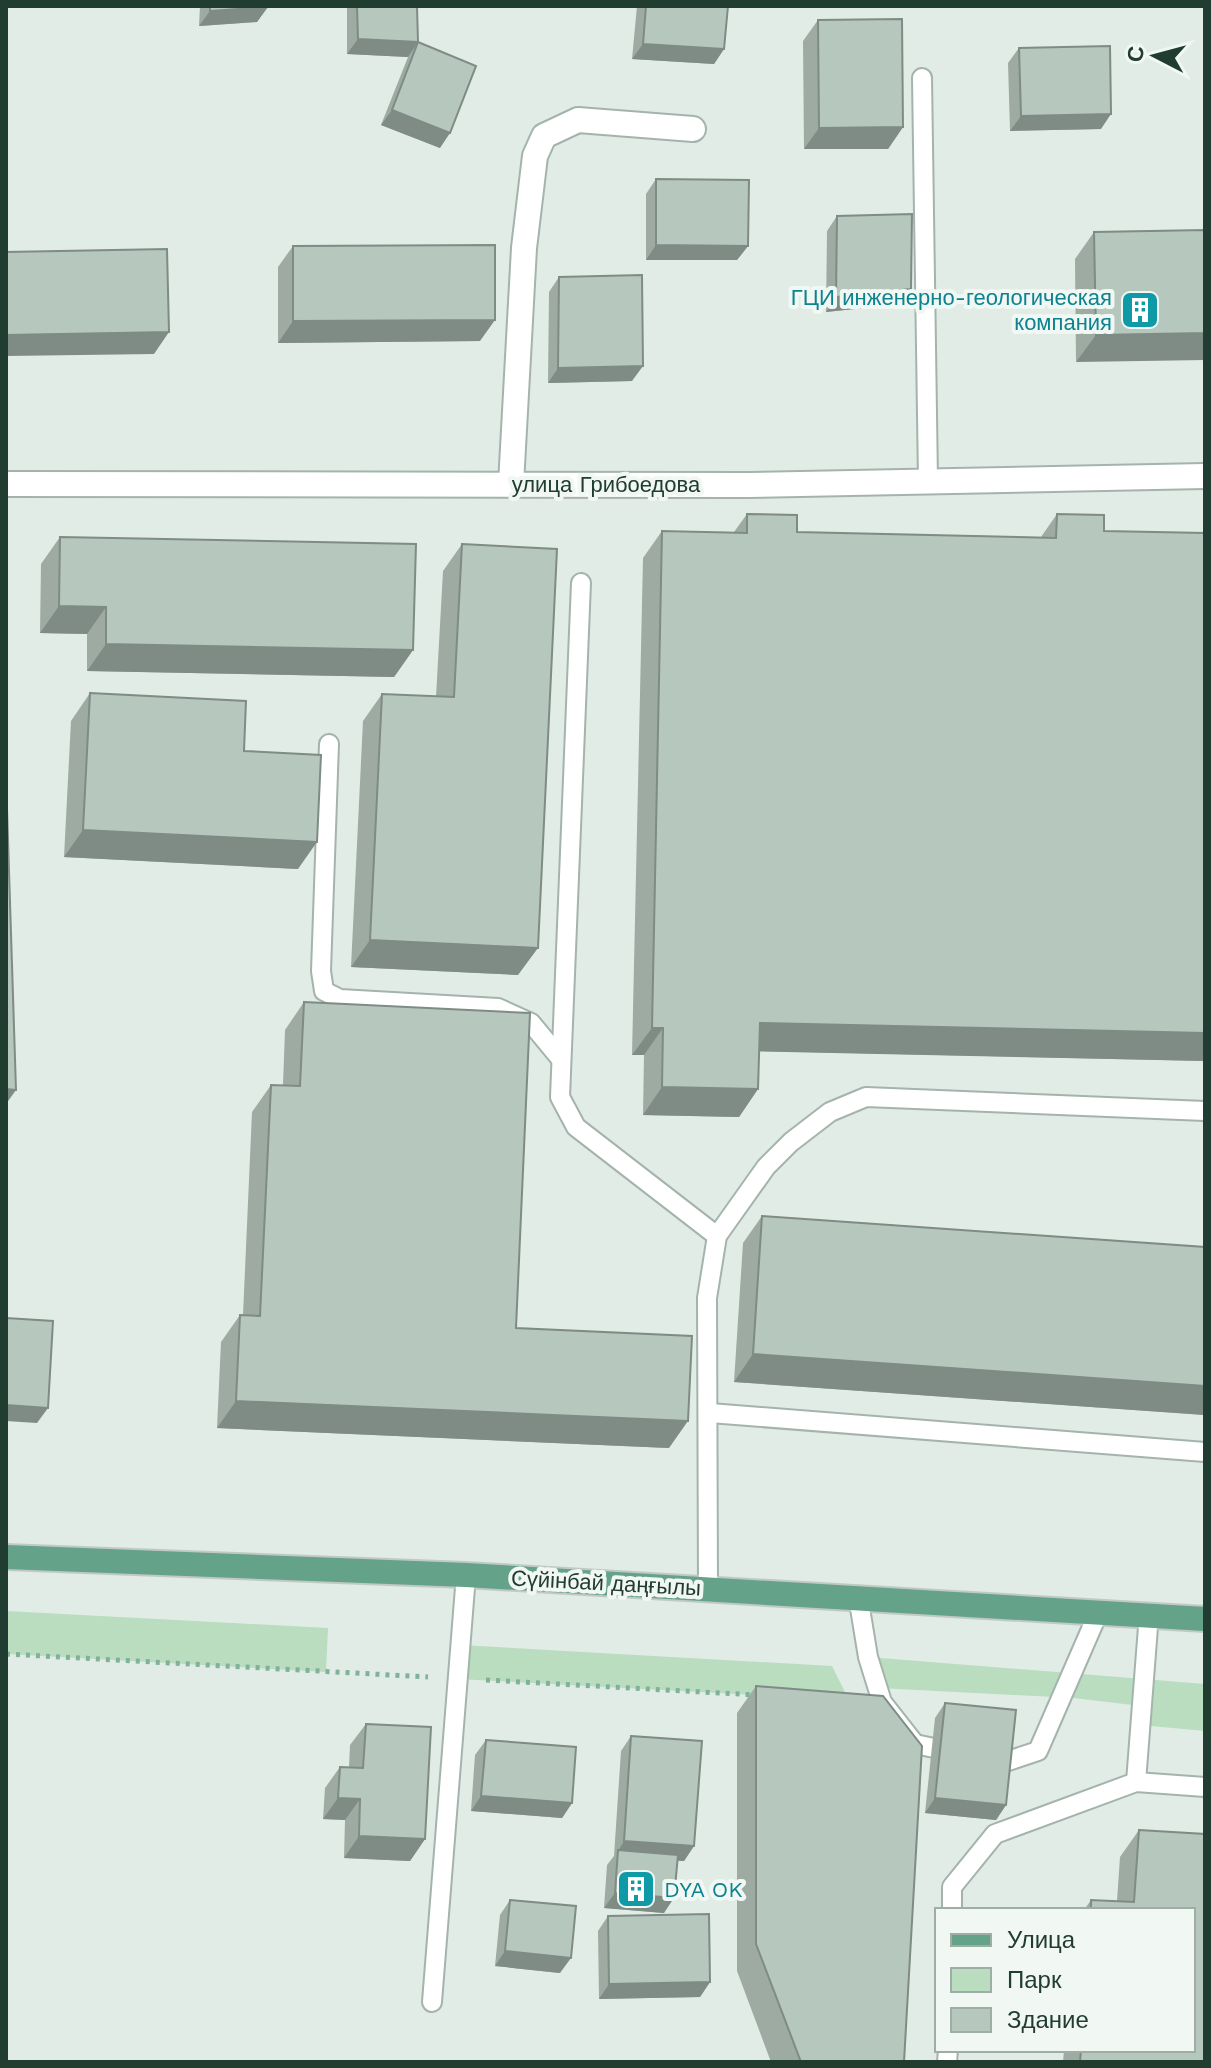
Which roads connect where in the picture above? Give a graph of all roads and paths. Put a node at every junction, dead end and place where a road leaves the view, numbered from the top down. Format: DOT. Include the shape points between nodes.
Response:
graph roads {
  1 [pos="922,78"];
  2 [pos="693,129"];
  3 [pos="1205,476"];
  4 [pos="928,481"];
  5 [pos="6,484"];
  6 [pos="511,484"];
  7 [pos="581,583"];
  8 [pos="329,744"];
  9 [pos="560,1058"];
  10 [pos="1205,1111"];
  11 [pos="717,1236"];
  12 [pos="710,1413"];
  13 [pos="1205,1452"];
  14 [pos="6,1557"];
  15 [pos="466,1575"];
  16 [pos="708,1589"];
  17 [pos="858,1596"];
  18 [pos="1099,1611"];
  19 [pos="1149,1614"];
  20 [pos="1205,1619"];
  21 [pos="1136,1782"];
  22 [pos="1205,1787"];
  23 [pos="952,1908"];
  24 [pos="432,2002"];
  1 -- 4 [label="lane"];
  2 -- 6 [label="street" via="578,120 544,136 535,156 524,248"];
  3 -- 4 [label="street, улица Грибоедова"];
  4 -- 6 [label="street, улица Грибоедова"];
  5 -- 6 [label="street, улица Грибоедова"];
  7 -- 9 [label="lane"];
  8 -- 9 [label="lane" via="324,991 340,999 498,1008 531,1023"];
  9 -- 11 [label="lane" via="560,1097 576,1127"];
  10 -- 11 [label="lane" via="866,1097 830,1112 791,1142 766,1167"];
  11 -- 12 [label="lane" via="707,1298"];
  12 -- 13 [label="lane"];
  12 -- 16 [label="lane"];
  14 -- 15 [label="main road, Сүйінбай даңғылы"];
  15 -- 16 [label="main road, Сүйінбай даңғылы"];
  15 -- 24 [label="lane"];
  16 -- 17 [label="main road, Сүйінбай даңғылы"];
  17 -- 18 [label="main road, Сүйінбай даңғылы"];
  17 -- 18 [label="lane" via="882,1702 915,1744 1002,1763 1038,1751"];
  18 -- 19 [label="main road, Сүйінбай даңғылы"];
  19 -- 20 [label="main road, Сүйінбай даңғылы"];
  19 -- 21 [label="lane"];
  21 -- 22 [label="lane"];
  21 -- 23 [label="lane" via="995,1834 952,1887"];
}
